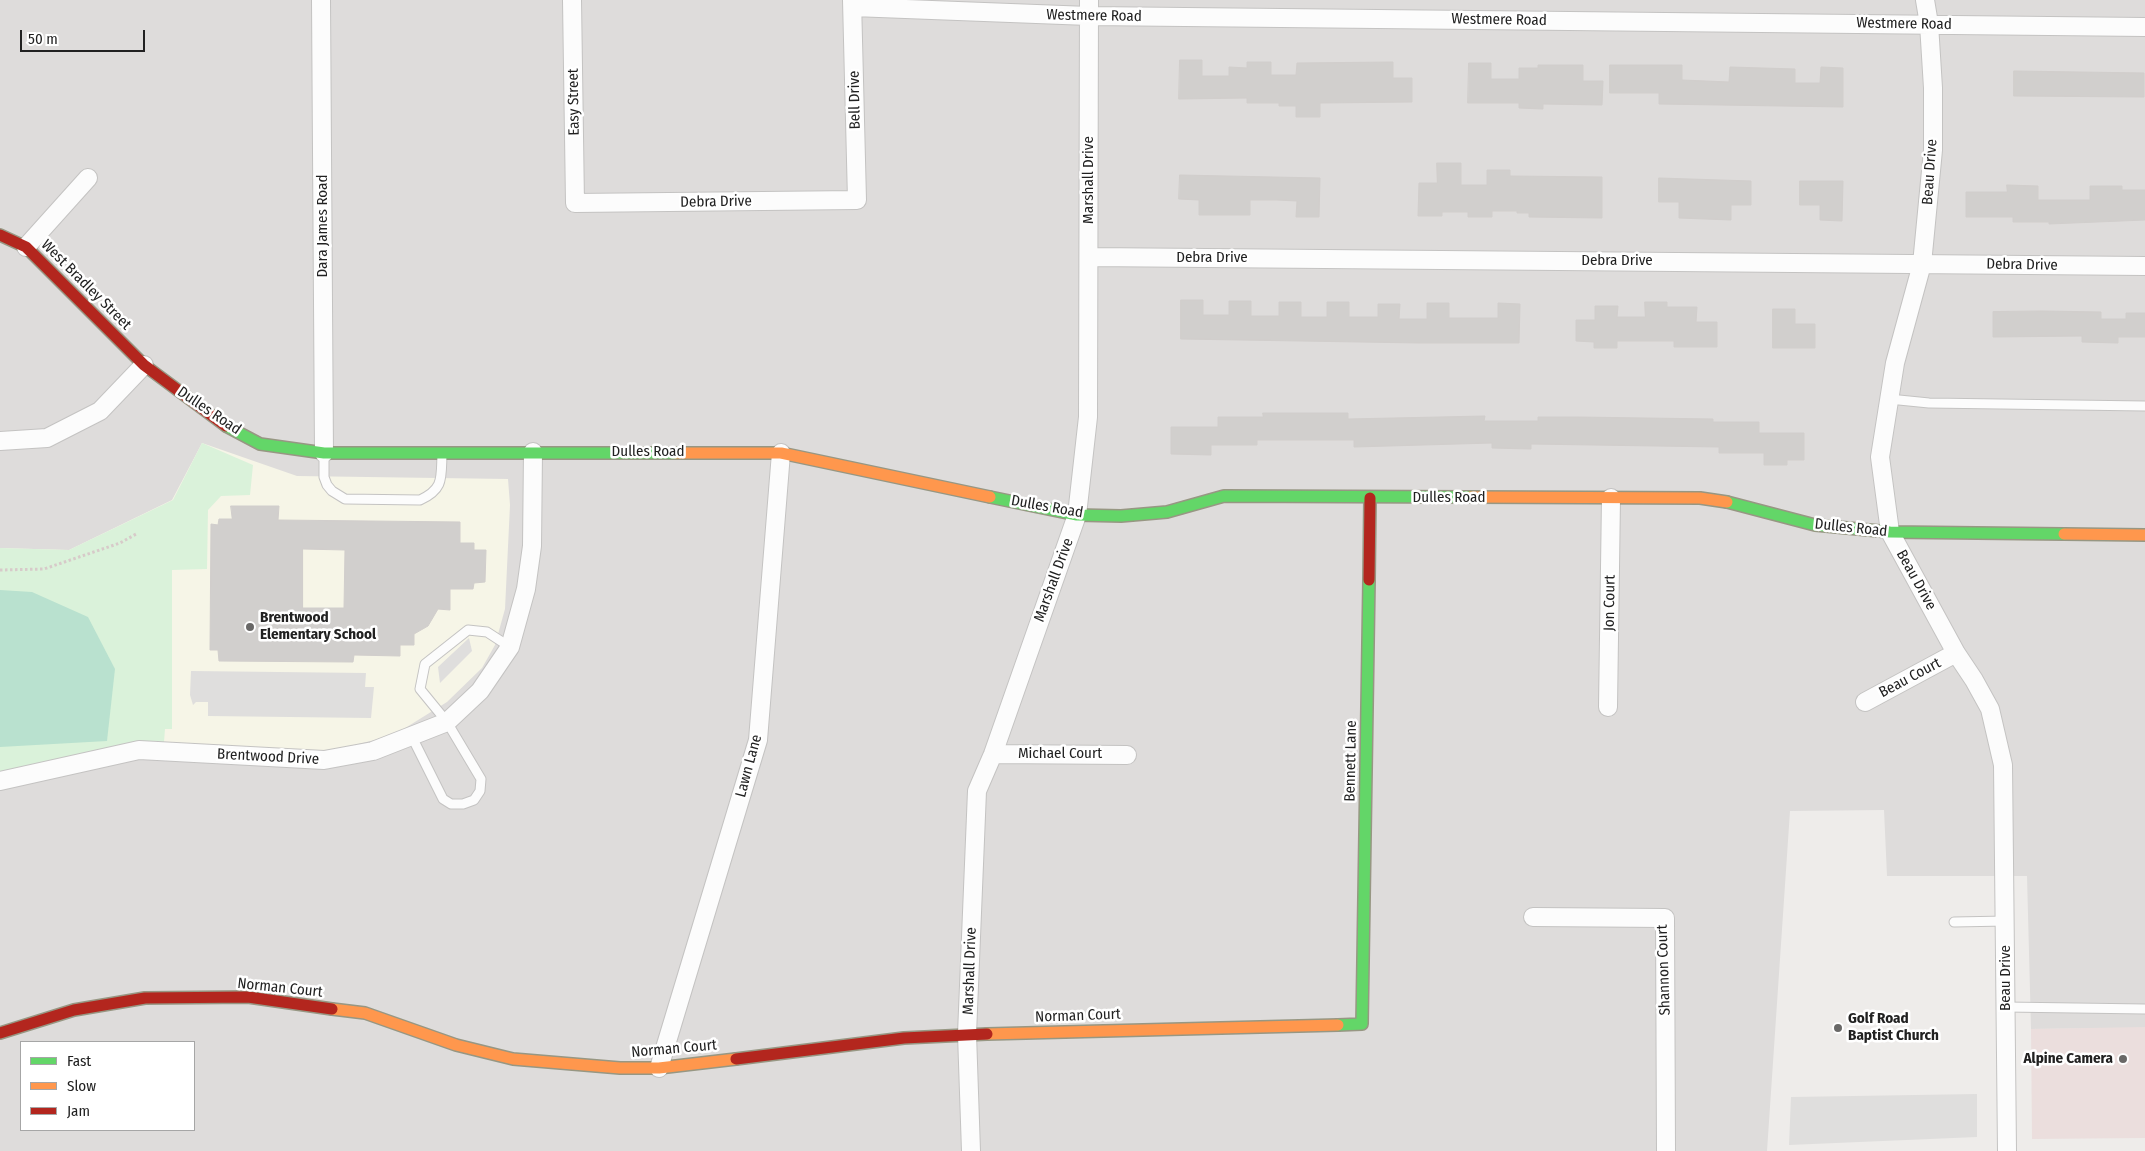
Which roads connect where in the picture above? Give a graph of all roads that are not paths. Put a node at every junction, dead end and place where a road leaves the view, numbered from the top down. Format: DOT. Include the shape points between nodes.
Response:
graph roads {
  1 [pos="321,0"];
  2 [pos="571,0"];
  3 [pos="1924,0"];
  4 [pos="852,3"];
  5 [pos="1089,8"];
  6 [pos="1929,24"];
  7 [pos="2145,27"];
  8 [pos="88,178"];
  9 [pos="857,200"];
  10 [pos="575,203"];
  11 [pos="0,235"];
  12 [pos="26,247"];
  13 [pos="1089,257"];
  14 [pos="1922,264"];
  15 [pos="2145,266"];
  16 [pos="144,365"];
  17 [pos="1889,399"];
  18 [pos="2145,406"];
  19 [pos="0,441"];
  20 [pos="533,452"];
  21 [pos="324,453"];
  22 [pos="442,453"];
  23 [pos="781,453"];
  24 [pos="1370,498"];
  25 [pos="1611,498"];
  26 [pos="1077,515"];
  27 [pos="1890,532"];
  28 [pos="2145,535"];
  29 [pos="510,647"];
  30 [pos="1956,653"];
  31 [pos="1865,702"];
  32 [pos="1608,707"];
  33 [pos="447,722"];
  34 [pos="411,735"];
  35 [pos="992,754"];
  36 [pos="1126,755"];
  37 [pos="0,781"];
  38 [pos="1533,917"];
  39 [pos="2006,921"];
  40 [pos="1954,922"];
  41 [pos="2006,1007"];
  42 [pos="2145,1009"];
  43 [pos="1362,1024"];
  44 [pos="0,1033"];
  45 [pos="967,1034"];
  46 [pos="659,1068"];
  47 [pos="971,1151"];
  48 [pos="1666,1151"];
  49 [pos="2008,1151"];
  1 -- 21 [label="street, Dara James Road"];
  2 -- 10 [label="street, Easy Street"];
  3 -- 6 [label="street, Beau Drive"];
  4 -- 5 [label="street, Westmere Road"];
  4 -- 9 [label="street, Bell Drive"];
  5 -- 6 [label="street, Westmere Road"];
  5 -- 13 [label="street, Marshall Drive"];
  6 -- 7 [label="street, Westmere Road"];
  6 -- 14 [label="street, Beau Drive" via="1932,150"];
  8 -- 12 [label="street"];
  9 -- 10 [label="street, Debra Drive"];
  11 -- 12 [label="street, West Bradley Street"];
  12 -- 16 [label="street, West Bradley Street"];
  13 -- 14 [label="street, Debra Drive"];
  13 -- 26 [label="street, Marshall Drive" via="1088,417"];
  14 -- 15 [label="street, Debra Drive"];
  14 -- 17 [label="street, Beau Drive" via="1895,363"];
  16 -- 19 [label="street" via="100,411 47,438"];
  16 -- 21 [label="street, Dulles Road" via="219,422 260,444"];
  17 -- 18 [label="lane" via="1930,403"];
  17 -- 27 [label="street, Beau Drive" via="1880,457"];
  20 -- 22 [label="street, Dulles Road"];
  20 -- 23 [label="street, Dulles Road"];
  20 -- 29 [label="street, Brentwood Drive" via="532,546 526,589"];
  21 -- 22 [label="street, Dulles Road"];
  21 -- 22 [label="lane" via="327,485 345,499 420,500 438,487"];
  23 -- 26 [label="street, Dulles Road"];
  23 -- 46 [label="street, Lawn Lane" via="758,740"];
  24 -- 25 [label="street, Dulles Road"];
  24 -- 26 [label="street, Dulles Road" via="1224,496 1167,512"];
  24 -- 43 [label="street, Bennett Lane"];
  25 -- 27 [label="street, Dulles Road" via="1700,498 1728,502 1815,525"];
  25 -- 32 [label="street, Jon Court"];
  26 -- 35 [label="street, Marshall Drive"];
  27 -- 28 [label="street, Dulles Road"];
  27 -- 30 [label="street, Beau Drive"];
  29 -- 33 [label="street, Brentwood Drive" via="480,691"];
  29 -- 33 [label="lane" via="487,632 468,630 425,664 420,689"];
  30 -- 31 [label="street, Beau Court"];
  30 -- 39 [label="street, Beau Drive" via="1990,708 2003,765"];
  33 -- 34 [label="street, Brentwood Drive"];
  33 -- 34 [label="lane" via="481,779 480,791 474,800 463,804 451,804 443,799"];
  34 -- 37 [label="street, Brentwood Drive" via="373,751 324,760 140,750"];
  35 -- 36 [label="street, Michael Court"];
  35 -- 45 [label="street, Marshall Drive" via="977,791"];
  38 -- 48 [label="street, Shannon Court" via="1665,918"];
  39 -- 40 [label="lane"];
  39 -- 41 [label="street, Beau Drive"];
  41 -- 42 [label="lane"];
  41 -- 49 [label="street, Beau Drive"];
  43 -- 45 [label="street, Norman Court"];
  44 -- 46 [label="street, Norman Court" via="74,1010 145,998 248,997 364,1013 513,1059"];
  45 -- 46 [label="street, Norman Court" via="904,1038"];
  45 -- 47 [label="street, Marshall Drive"];
}
